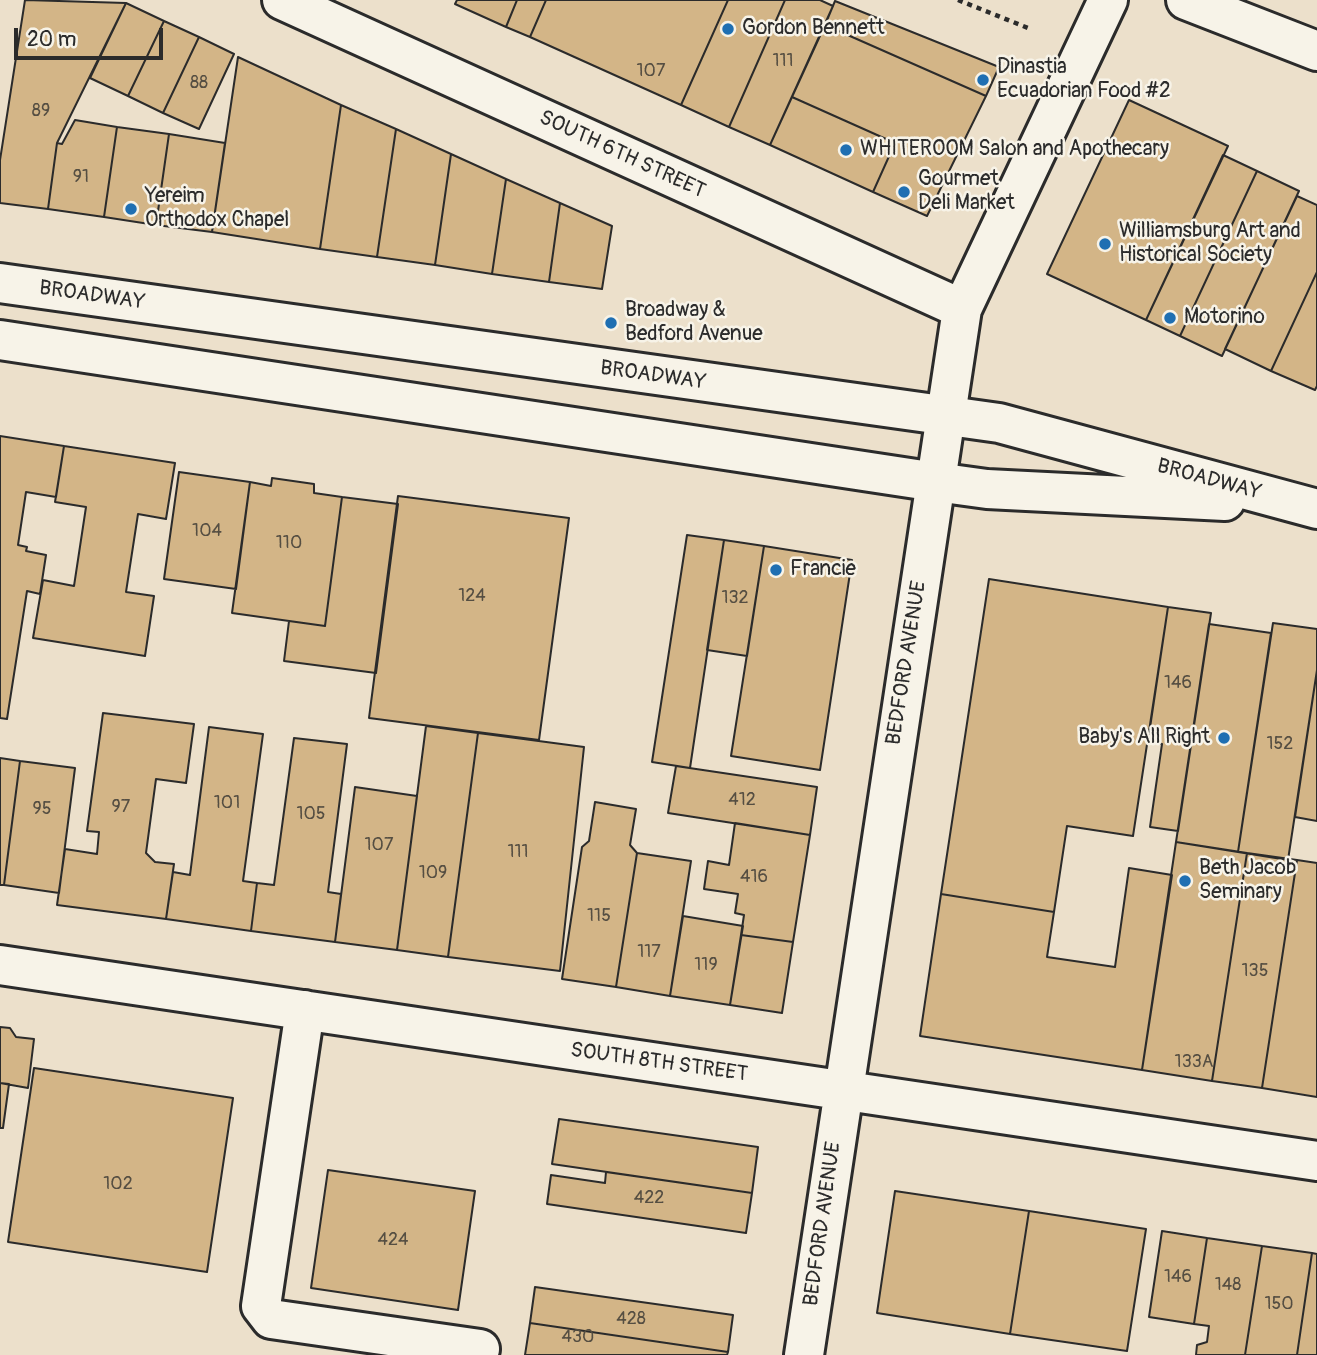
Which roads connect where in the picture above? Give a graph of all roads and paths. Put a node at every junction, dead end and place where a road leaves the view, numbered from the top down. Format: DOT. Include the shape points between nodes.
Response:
graph roads {
  1 [pos="282,0"];
  2 [pos="958,0"];
  3 [pos="1108,0"];
  4 [pos="1186,0"];
  5 [pos="1028,28"];
  6 [pos="1317,51"];
  7 [pos="0,282"];
  8 [pos="962,309"];
  9 [pos="0,340"];
  10 [pos="946,416"];
  11 [pos="936,482"];
  12 [pos="1308,507"];
  13 [pos="0,965"];
  14 [pos="305,1010"];
  15 [pos="843,1091"];
  16 [pos="1317,1161"];
  17 [pos="480,1349"];
  18 [pos="804,1355"];
  1 -- 8 [label="main road, SOUTH 6TH STREET"];
  2 -- 5 [label="path"];
  3 -- 8 [label="main road, BEDFORD AVENUE"];
  4 -- 6 [label="main road"];
  7 -- 10 [label="main road, BROADWAY"];
  8 -- 10 [label="main road, BEDFORD AVENUE"];
  9 -- 11 [label="main road, BROADWAY"];
  10 -- 11 [label="main road, BEDFORD AVENUE"];
  10 -- 12 [label="main road, BROADWAY" via="999,423"];
  11 -- 12 [label="main road, BROADWAY" via="987,489"];
  11 -- 15 [label="main road, BEDFORD AVENUE"];
  13 -- 14 [label="main road, SOUTH 8TH STREET"];
  14 -- 15 [label="main road, SOUTH 8TH STREET"];
  14 -- 17 [label="main road" via="261,1306 271,1319"];
  15 -- 16 [label="main road, SOUTH 8TH STREET"];
  15 -- 18 [label="main road, BEDFORD AVENUE"];
}
